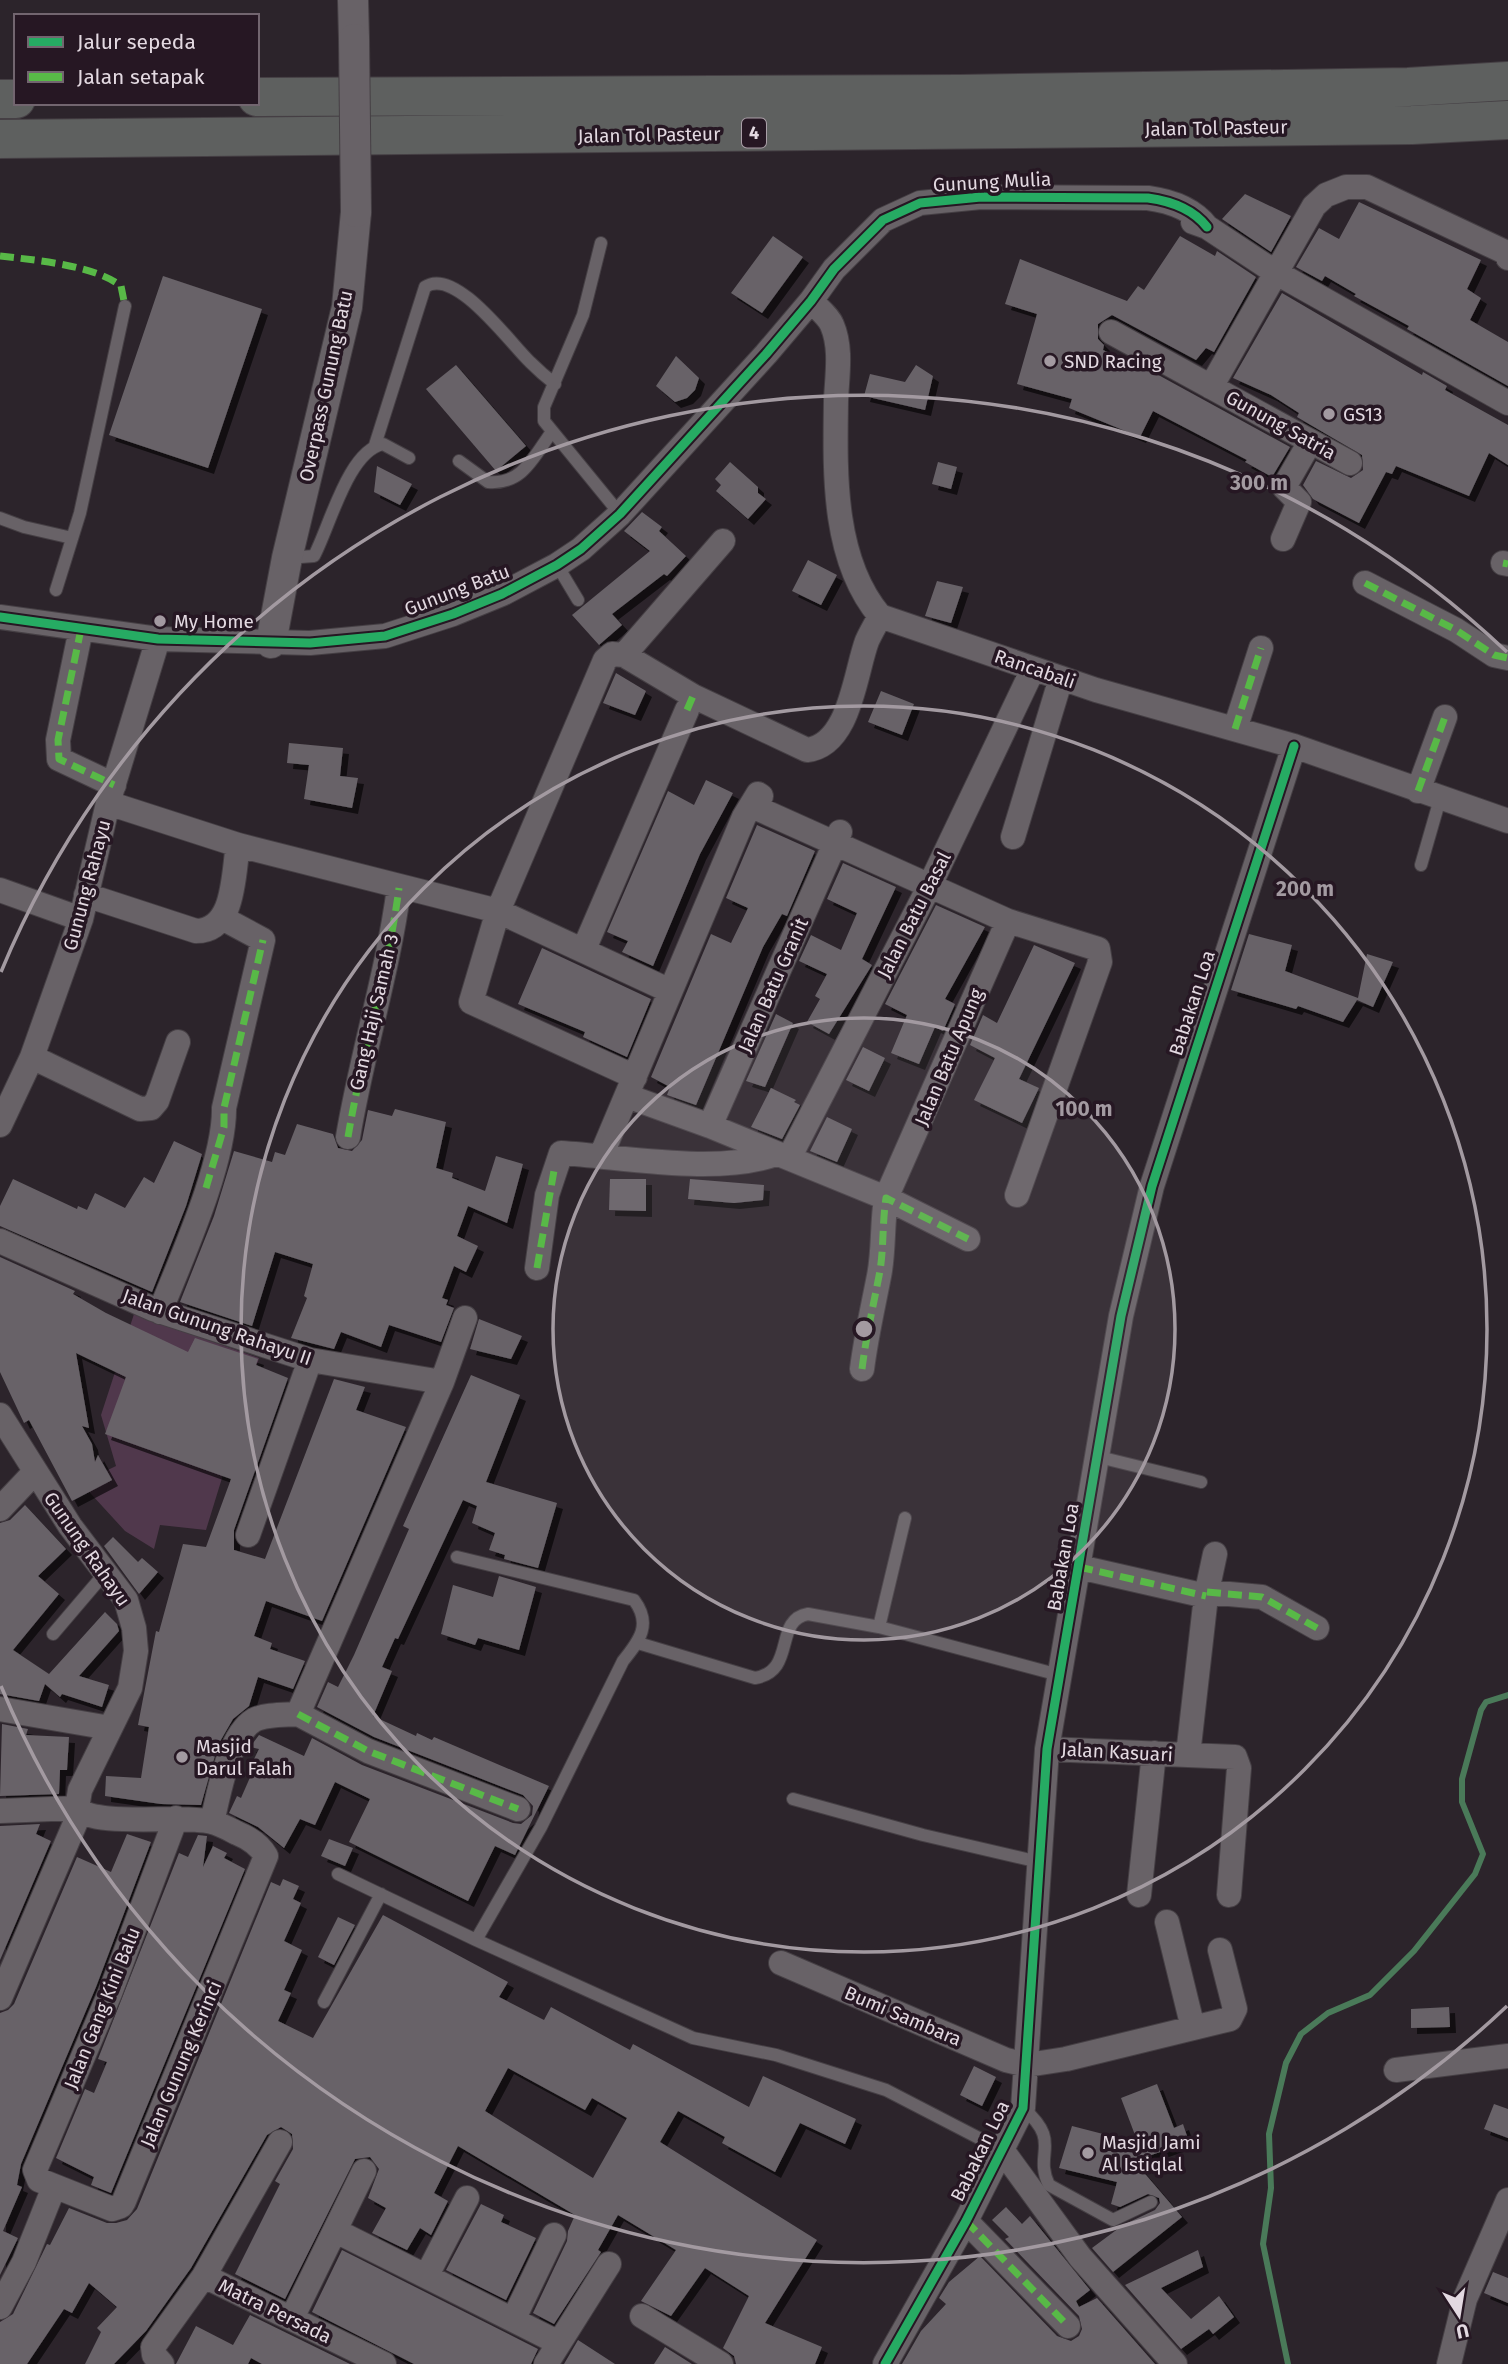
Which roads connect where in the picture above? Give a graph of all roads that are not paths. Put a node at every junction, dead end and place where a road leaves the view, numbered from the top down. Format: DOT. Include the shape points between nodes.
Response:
graph roads {
  1 [pos="353,0"];
  2 [pos="1508,81"];
  3 [pos="259,97"];
  4 [pos="1508,120"];
  5 [pos="0,139"];
  6 [pos="601,243"];
  7 [pos="1508,258"];
  8 [pos="1275,272"];
  9 [pos="811,301"];
  10 [pos="125,306"];
  11 [pos="1111,332"];
  12 [pos="555,384"];
  13 [pos="1211,387"];
  14 [pos="1508,402"];
  15 [pos="551,433"];
  16 [pos="1310,442"];
  17 [pos="375,445"];
  18 [pos="409,458"];
  19 [pos="459,461"];
  20 [pos="1350,463"];
  21 [pos="620,514"];
  22 [pos="0,518"];
  23 [pos="72,538"];
  24 [pos="1283,539"];
  25 [pos="723,541"];
  26 [pos="287,558"];
  27 [pos="557,565"];
  28 [pos="1365,583"];
  29 [pos="56,590"];
  30 [pos="579,600"];
  31 [pos="0,617"];
  32 [pos="880,617"];
  33 [pos="81,629"];
  34 [pos="158,639"];
  35 [pos="271,643"];
  36 [pos="1261,648"];
  37 [pos="624,655"];
  38 [pos="1508,657"];
  39 [pos="1033,669"];
  40 [pos="1061,678"];
  41 [pos="687,710"];
  42 [pos="1445,718"];
  43 [pos="1235,729"];
  44 [pos="1294,746"];
  45 [pos="111,794"];
  46 [pos="1429,795"];
  47 [pos="1508,821"];
  48 [pos="1013,837"];
  49 [pos="838,838"];
  50 [pos="238,845"];
  51 [pos="1421,865"];
  52 [pos="931,881"];
  53 [pos="399,888"];
  54 [pos="0,890"];
  55 [pos="86,895"];
  56 [pos="498,911"];
  57 [pos="81,919"];
  58 [pos="224,919"];
  59 [pos="1007,921"];
  60 [pos="584,949"];
  61 [pos="668,990"];
  62 [pos="178,1042"];
  63 [pos="32,1057"];
  64 [pos="631,1087"];
  65 [pos="0,1125"];
  66 [pos="710,1126"];
  67 [pos="348,1137"];
  68 [pos="600,1156"];
  69 [pos="783,1156"];
  70 [pos="1017,1195"];
  71 [pos="888,1196"];
  72 [pos="968,1239"];
  73 [pos="0,1241"];
  74 [pos="537,1268"];
  75 [pos="160,1312"];
  76 [pos="465,1318"];
  77 [pos="310,1360"];
  78 [pos="862,1369"];
  79 [pos="443,1382"];
  80 [pos="0,1415"];
  81 [pos="1099,1457"];
  82 [pos="34,1473"];
  83 [pos="1201,1482"];
  84 [pos="0,1509"];
  85 [pos="905,1517"];
  86 [pos="248,1535"];
  87 [pos="1215,1555"];
  88 [pos="457,1557"];
  89 [pos="1079,1567"];
  90 [pos="105,1573"];
  91 [pos="1207,1594"];
  92 [pos="879,1627"];
  93 [pos="1317,1628"];
  94 [pos="53,1634"];
  95 [pos="638,1643"];
  96 [pos="1059,1675"];
  97 [pos="0,1709"];
  98 [pos="298,1714"];
  99 [pos="110,1728"];
  100 [pos="1047,1749"];
  101 [pos="1154,1753"];
  102 [pos="1188,1755"];
  103 [pos="793,1799"];
  104 [pos="518,1809"];
  105 [pos="79,1810"];
  106 [pos="0,1811"];
  107 [pos="176,1818"];
  108 [pos="212,1822"];
  109 [pos="1039,1862"];
  110 [pos="338,1874"];
  111 [pos="381,1894"];
  112 [pos="1139,1895"];
  113 [pos="1229,1895"];
  114 [pos="1167,1922"];
  115 [pos="476,1940"];
  116 [pos="1220,1950"];
  117 [pos="781,1963"];
  118 [pos="0,1998"];
  119 [pos="324,2002"];
  120 [pos="1193,2028"];
  121 [pos="1508,2056"];
  122 [pos="1027,2065"];
  123 [pos="1396,2070"];
  124 [pos="1023,2108"];
  125 [pos="280,2142"];
  126 [pos="1002,2150"];
  127 [pos="364,2171"];
  128 [pos="54,2187"];
  129 [pos="467,2199"];
  130 [pos="1508,2200"];
  131 [pos="1151,2202"];
  132 [pos="966,2221"];
  133 [pos="336,2231"];
  134 [pos="1502,2231"];
  135 [pos="554,2235"];
  136 [pos="609,2264"];
  137 [pos="427,2275"];
  138 [pos="204,2276"];
  139 [pos="0,2307"];
  140 [pos="642,2316"];
  141 [pos="292,2318"];
  142 [pos="514,2318"];
  143 [pos="1068,2326"];
  144 [pos="559,2343"];
  145 [pos="377,2363"];
  146 [pos="162,2364"];
  147 [pos="546,2364"];
  148 [pos="721,2364"];
  149 [pos="885,2364"];
  150 [pos="1175,2364"];
  151 [pos="1449,2364"];
  1 -- 26 [label="street, Overpass Gunung Batu, bridge" via="356,212 347,307"];
  2 -- 3 [label="highway, Jalan Tol Pasteur / 4" via="1408,87 960,94"];
  4 -- 5 [label="highway, Jalan Tol Pasteur / 4" via="1357,126"];
  6 -- 12 [label="lane" via="583,315"];
  7 -- 8 [label="street, Gunung Satria" via="1507,253 1367,187 1346,187 1314,206"];
  8 -- 9 [label="street, Gunung Mulia" via="1199,217 1167,200 981,197 905,208 883,220 850,250"];
  8 -- 13 [label="street, Gunung Satria"];
  8 -- 14 [label="street, Gunung Mulia"];
  9 -- 21 [label="street, Gunung Batu"];
  9 -- 32 [label="street" via="831,322 837,342 835,444 843,537 851,569"];
  10 -- 23 [label="lane"];
  11 -- 13 [label="street, Gunung Satria"];
  12 -- 15 [label="lane" via="544,407 544,421"];
  12 -- 17 [label="lane" via="467,296 444,282 434,282 425,286"];
  13 -- 16 [label="street, Gunung Satria"];
  15 -- 19 [label="lane" via="513,481 488,482"];
  15 -- 21 [label="lane"];
  16 -- 20 [label="street, Gunung Satria"];
  16 -- 24 [label="street" via="1284,487 1299,505"];
  17 -- 18 [label="lane" via="383,444"];
  17 -- 26 [label="lane" via="354,466 314,556"];
  21 -- 27 [label="street, Gunung Batu"];
  22 -- 23 [label="lane"];
  23 -- 29 [label="lane"];
  25 -- 37 [label="street"];
  26 -- 35 [label="street, Overpass Gunung Batu"];
  27 -- 30 [label="lane"];
  27 -- 35 [label="street, Gunung Batu" via="502,594 385,636"];
  28 -- 38 [label="street" via="1457,630 1494,655"];
  31 -- 33 [label="street, Gunung Batu"];
  32 -- 37 [label="street" via="867,642 854,694 834,733 818,749 807,750 692,696"];
  32 -- 39 [label="street, Rancabali"];
  33 -- 34 [label="street, Gunung Batu"];
  33 -- 45 [label="street" via="58,740 60,758"];
  34 -- 35 [label="street, Gunung Batu"];
  34 -- 45 [label="street, Gunung Rahayu"];
  36 -- 43 [label="street"];
  37 -- 56 [label="street" via="612,654 605,660"];
  39 -- 40 [label="street, Rancabali"];
  39 -- 52 [label="street, Jalan Batu Basal"];
  40 -- 43 [label="street, Rancabali"];
  40 -- 48 [label="street"];
  41 -- 60 [label="street"];
  42 -- 46 [label="street"];
  43 -- 44 [label="street, Rancabali"];
  44 -- 46 [label="street, Rancabali"];
  44 -- 81 [label="street, Babakan Loa" via="1152,1186 1121,1317"];
  45 -- 50 [label="street"];
  45 -- 55 [label="street, Gunung Rahayu"];
  46 -- 47 [label="street, Rancabali"];
  46 -- 51 [label="lane"];
  49 -- 52 [label="street"];
  49 -- 61 [label="street" via="752,806"];
  49 -- 66 [label="street, Jalan Batu Granit"];
  50 -- 53 [label="street"];
  50 -- 58 [label="street"];
  52 -- 59 [label="street"];
  52 -- 69 [label="street, Jalan Batu Basal"];
  53 -- 56 [label="street"];
  53 -- 67 [label="street, Gang Haji Samah 3"];
  54 -- 57 [label="street"];
  55 -- 57 [label="street, Gunung Rahayu"];
  55 -- 58 [label="street" via="196,931 209,931"];
  56 -- 60 [label="street"];
  56 -- 64 [label="street" via="471,998 473,1005"];
  57 -- 63 [label="street, Gunung Rahayu"];
  58 -- 75 [label="street" via="263,940 223,1108 224,1127"];
  59 -- 70 [label="street" via="1098,948 1100,962"];
  59 -- 71 [label="street, Jalan Batu Apung"];
  60 -- 61 [label="street"];
  61 -- 64 [label="street"];
  62 -- 63 [label="street" via="151,1108 140,1109"];
  63 -- 65 [label="street, Gunung Rahayu"];
  64 -- 66 [label="street"];
  64 -- 68 [label="street"];
  66 -- 69 [label="street"];
  68 -- 69 [label="street" via="666,1162 756,1161"];
  68 -- 74 [label="street" via="561,1153 547,1195"];
  69 -- 71 [label="street"];
  71 -- 72 [label="street"];
  71 -- 78 [label="street, Jalan Batu Apung"];
  73 -- 75 [label="street, Jalan Gunung Rahayu II"];
  75 -- 77 [label="street, Jalan Gunung Rahayu II"];
  76 -- 79 [label="street"];
  77 -- 79 [label="street, Jalan Gunung Rahayu II"];
  77 -- 86 [label="street"];
  79 -- 98 [label="street"];
  80 -- 82 [label="street, Gunung Rahayu"];
  81 -- 83 [label="lane"];
  81 -- 89 [label="street, Babakan Loa"];
  82 -- 84 [label="street"];
  82 -- 90 [label="street, Gunung Rahayu"];
  85 -- 92 [label="lane"];
  87 -- 91 [label="street"];
  88 -- 95 [label="lane" via="634,1600 645,1625"];
  89 -- 91 [label="street"];
  89 -- 96 [label="street, Babakan Loa"];
  90 -- 94 [label="lane"];
  90 -- 99 [label="street, Gunung Rahayu" via="130,1609 136,1651 130,1688"];
  91 -- 93 [label="street" via="1262,1597"];
  91 -- 102 [label="street"];
  92 -- 95 [label="lane" via="798,1616 791,1622 775,1670 755,1678"];
  92 -- 96 [label="lane"];
  95 -- 115 [label="lane" via="623,1661 541,1826"];
  96 -- 100 [label="street, Babakan Loa"];
  97 -- 99 [label="street"];
  98 -- 104 [label="street" via="368,1751"];
  98 -- 108 [label="street" via="254,1720 243,1732 228,1763"];
  99 -- 105 [label="street, Gunung Rahayu" via="80,1790"];
  100 -- 101 [label="street, Jalan Kasuari"];
  100 -- 109 [label="street, Babakan Loa"];
  101 -- 102 [label="street, Jalan Kasuari"];
  101 -- 112 [label="street"];
  102 -- 113 [label="street, Jalan Kasuari" via="1235,1757 1239,1768"];
  103 -- 109 [label="lane"];
  105 -- 106 [label="street"];
  105 -- 107 [label="street" via="99,1817"];
  105 -- 118 [label="street, Gunung Rahayu"];
  107 -- 108 [label="street"];
  107 -- 128 [label="street, Jalan Gang Kini Balu" via="110,1993 35,2170 37,2179"];
  108 -- 128 [label="street, Jalan Gunung Kerinci" via="253,1841 266,1856 121,2206 107,2208"];
  109 -- 122 [label="street, Babakan Loa"];
  110 -- 111 [label="lane"];
  111 -- 115 [label="lane"];
  111 -- 119 [label="lane"];
  114 -- 120 [label="street"];
  115 -- 126 [label="lane" via="693,2038 776,2055 886,2090"];
  116 -- 120 [label="street" via="1235,2009 1230,2020"];
  117 -- 122 [label="street, Bumi Sambara"];
  120 -- 122 [label="street"];
  121 -- 123 [label="street"];
  122 -- 124 [label="street, Babakan Loa"];
  124 -- 126 [label="street, Babakan Loa"];
  124 -- 131 [label="lane" via="1043,2129 1049,2185 1113,2220"];
  125 -- 138 [label="street"];
  126 -- 132 [label="street, Babakan Loa"];
  126 -- 150 [label="street" via="1080,2257"];
  127 -- 133 [label="street"];
  128 -- 139 [label="street"];
  129 -- 137 [label="street"];
  130 -- 134 [label="street"];
  132 -- 143 [label="street"];
  132 -- 149 [label="street, Babakan Loa"];
  133 -- 137 [label="street"];
  133 -- 141 [label="street"];
  134 -- 151 [label="street" via="1465,2299"];
  135 -- 142 [label="street"];
  136 -- 144 [label="street"];
  137 -- 142 [label="street"];
  138 -- 141 [label="street, Matra Persada"];
  138 -- 146 [label="street" via="153,2347"];
  140 -- 148 [label="street"];
  141 -- 145 [label="street, Matra Persada"];
  142 -- 144 [label="street"];
  144 -- 147 [label="street"];
}
